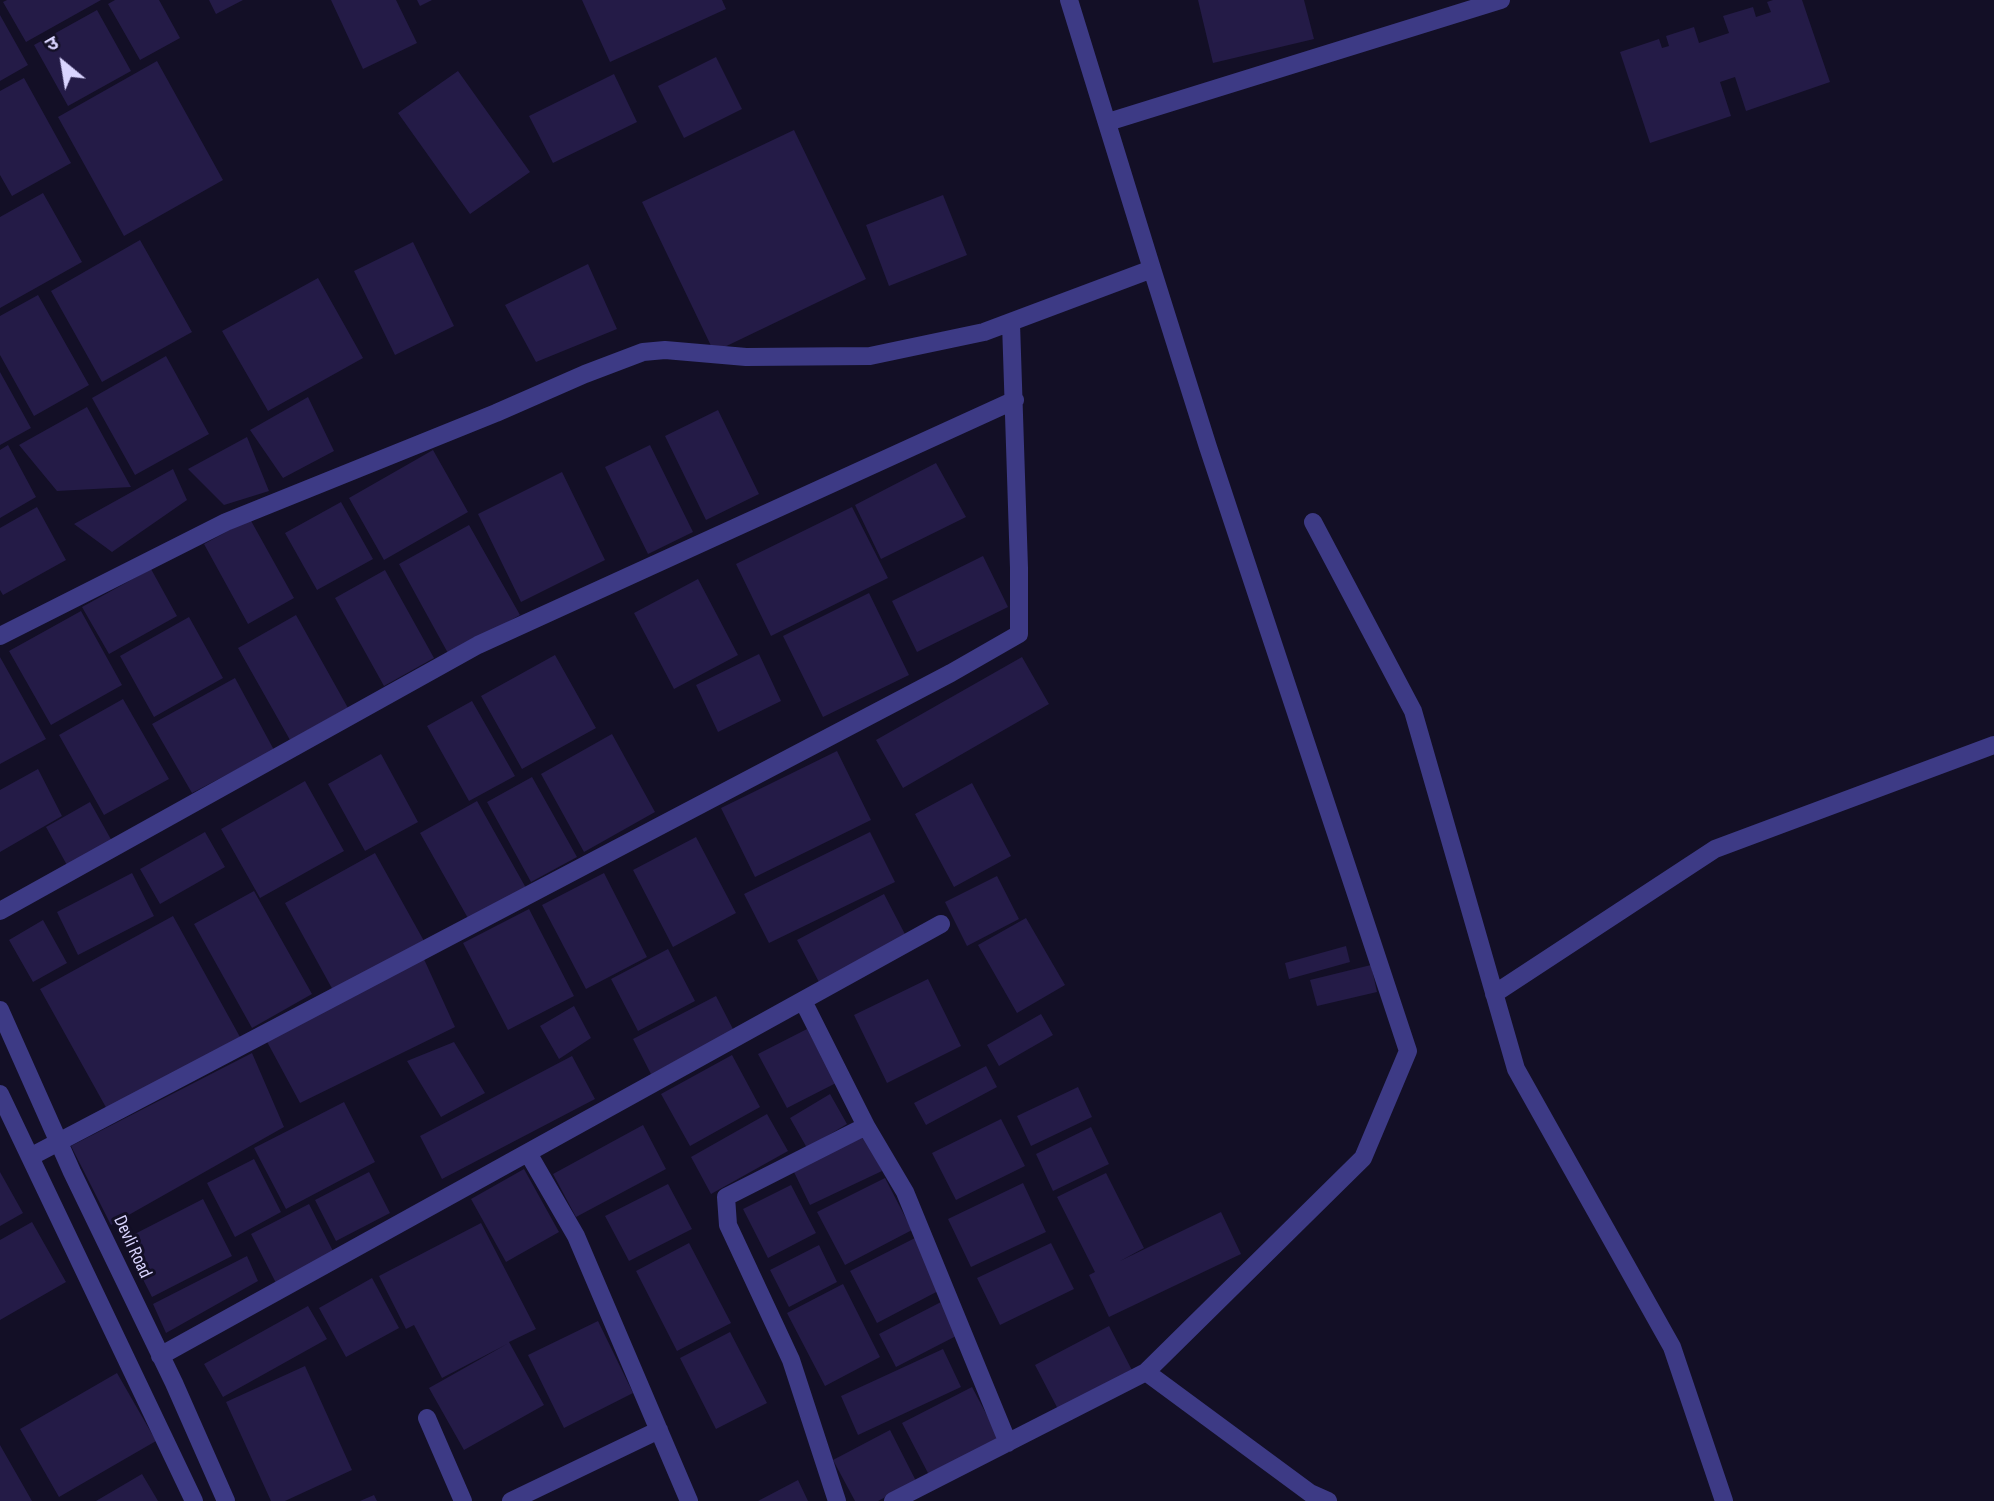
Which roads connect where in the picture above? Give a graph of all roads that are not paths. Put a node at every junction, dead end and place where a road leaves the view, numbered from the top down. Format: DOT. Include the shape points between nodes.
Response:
graph roads {
  1 [pos="1501,0"];
  2 [pos="1073,1"];
  3 [pos="1108,122"];
  4 [pos="1152,269"];
  5 [pos="1011,323"];
  6 [pos="1015,400"];
  7 [pos="1313,522"];
  8 [pos="0,636"];
  9 [pos="1994,745"];
  10 [pos="0,911"];
  11 [pos="941,924"];
  12 [pos="1494,994"];
  13 [pos="803,1000"];
  14 [pos="0,1010"];
  15 [pos="0,1094"];
  16 [pos="866,1126"];
  17 [pos="60,1141"];
  18 [pos="528,1153"];
  19 [pos="30,1157"];
  20 [pos="160,1356"];
  21 [pos="1146,1372"];
  22 [pos="427,1418"];
  23 [pos="659,1430"];
  24 [pos="1007,1443"];
  25 [pos="194,1501"];
  26 [pos="226,1501"];
  27 [pos="463,1501"];
  28 [pos="511,1501"];
  29 [pos="689,1501"];
  30 [pos="837,1501"];
  31 [pos="893,1501"];
  32 [pos="1328,1501"];
  33 [pos="1724,1501"];
  1 -- 3 [label="street"];
  2 -- 3 [label="street"];
  3 -- 4 [label="street"];
  4 -- 5 [label="street"];
  4 -- 21 [label="street" via="1408,1051 1363,1158"];
  5 -- 6 [label="street"];
  5 -- 8 [label="street" via="870,356 643,352 226,522"];
  6 -- 10 [label="street" via="478,645"];
  6 -- 17 [label="street" via="1019,634"];
  7 -- 12 [label="street" via="1413,711"];
  9 -- 12 [label="street" via="1715,849"];
  11 -- 13 [label="street"];
  12 -- 33 [label="street" via="1516,1069 1672,1347"];
  13 -- 16 [label="street"];
  13 -- 18 [label="street"];
  14 -- 17 [label="street, Devli Road"];
  15 -- 19 [label="street"];
  16 -- 24 [label="street" via="905,1192"];
  16 -- 30 [label="street" via="726,1198 728,1225 791,1360"];
  17 -- 19 [label="street"];
  17 -- 20 [label="street, Devli Road"];
  18 -- 20 [label="street"];
  18 -- 23 [label="street" via="576,1236"];
  19 -- 25 [label="street"];
  20 -- 26 [label="street, Devli Road"];
  21 -- 24 [label="street"];
  21 -- 32 [label="street" via="1310,1493"];
  22 -- 27 [label="street"];
  23 -- 28 [label="street"];
  23 -- 29 [label="street"];
  24 -- 31 [label="street"];
}
